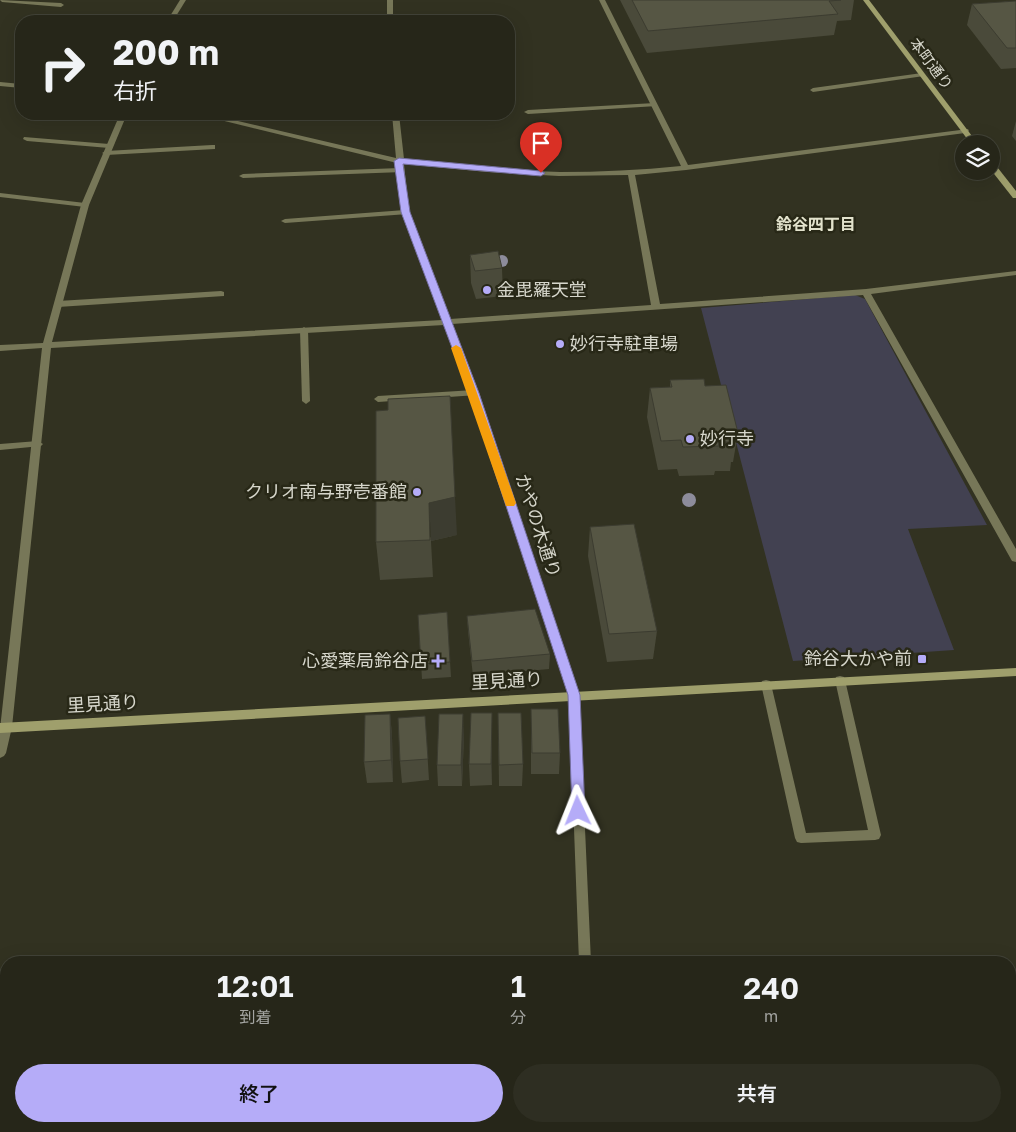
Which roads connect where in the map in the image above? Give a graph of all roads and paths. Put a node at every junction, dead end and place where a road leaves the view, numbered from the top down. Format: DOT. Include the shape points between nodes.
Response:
graph roads {
  1 [pos="2,0"];
  2 [pos="183,0"];
  3 [pos="390,0"];
  4 [pos="602,0"];
  5 [pos="866,0"];
  6 [pos="61,5"];
  7 [pos="174,15"];
  8 [pos="390,15"];
  9 [pos="922,75"];
  10 [pos="0,84"];
  11 [pos="15,85"];
  12 [pos="813,90"];
  13 [pos="655,105"];
  14 [pos="528,112"];
  15 [pos="120,120"];
  16 [pos="223,120"];
  17 [pos="396,120"];
  18 [pos="965,131"];
  19 [pos="968,135"];
  20 [pos="27,139"];
  21 [pos="212,147"];
  22 [pos="108,150"];
  23 [pos="399,165"];
  24 [pos="686,168"];
  25 [pos="631,173"];
  26 [pos="243,176"];
  27 [pos="1000,176"];
  28 [pos="0,195"];
  29 [pos="1016,196"];
  30 [pos="85,205"];
  31 [pos="405,212"];
  32 [pos="285,221"];
  33 [pos="1016,273"];
  34 [pos="866,292"];
  35 [pos="221,294"];
  36 [pos="58,304"];
  37 [pos="656,307"];
  38 [pos="446,322"];
  39 [pos="304,330"];
  40 [pos="47,345"];
  41 [pos="0,348"];
  42 [pos="474,393"];
  43 [pos="378,399"];
  44 [pos="306,401"];
  45 [pos="38,444"];
  46 [pos="0,447"];
  47 [pos="1016,558"];
  48 [pos="1016,672"];
  49 [pos="840,680"];
  50 [pos="766,684"];
  51 [pos="574,695"];
  52 [pos="3,728"];
  53 [pos="0,753"];
  54 [pos="584,956"];
  1 -- 6 [label="street"];
  2 -- 7 [label="street"];
  3 -- 8 [label="street"];
  4 -- 13 [label="street"];
  5 -- 9 [label="street, 本町通り"];
  9 -- 12 [label="street"];
  9 -- 18 [label="street, 本町通り"];
  10 -- 11 [label="street"];
  13 -- 14 [label="street"];
  13 -- 24 [label="street"];
  15 -- 22 [label="street"];
  16 -- 23 [label="street"];
  17 -- 23 [label="street, かやの木通り"];
  18 -- 19 [label="street, 本町通り"];
  18 -- 24 [label="street"];
  20 -- 22 [label="street"];
  21 -- 22 [label="street"];
  22 -- 30 [label="street"];
  23 -- 25 [label="street" via="559,174"];
  23 -- 26 [label="street"];
  23 -- 31 [label="street, かやの木通り"];
  24 -- 25 [label="street"];
  25 -- 37 [label="street"];
  27 -- 29 [label="street"];
  28 -- 30 [label="street"];
  30 -- 36 [label="street"];
  31 -- 32 [label="street"];
  31 -- 38 [label="street, かやの木通り"];
  33 -- 34 [label="street"];
  34 -- 37 [label="street"];
  34 -- 47 [label="street"];
  35 -- 36 [label="street"];
  36 -- 40 [label="street"];
  37 -- 38 [label="street"];
  38 -- 39 [label="street"];
  38 -- 42 [label="street, かやの木通り"];
  39 -- 40 [label="street"];
  39 -- 44 [label="street"];
  40 -- 41 [label="street"];
  40 -- 45 [label="street"];
  42 -- 43 [label="street"];
  42 -- 51 [label="street, かやの木通り"];
  45 -- 46 [label="street"];
  45 -- 52 [label="street"];
  48 -- 49 [label="street, 里見通り"];
  49 -- 50 [label="street, 里見通り"];
  49 -- 50 [label="street" via="875,835 801,838"];
  50 -- 51 [label="street, 里見通り"];
  51 -- 52 [label="street, 里見通り"];
  51 -- 54 [label="street, かやの木通り"];
  52 -- 53 [label="street"];
}
